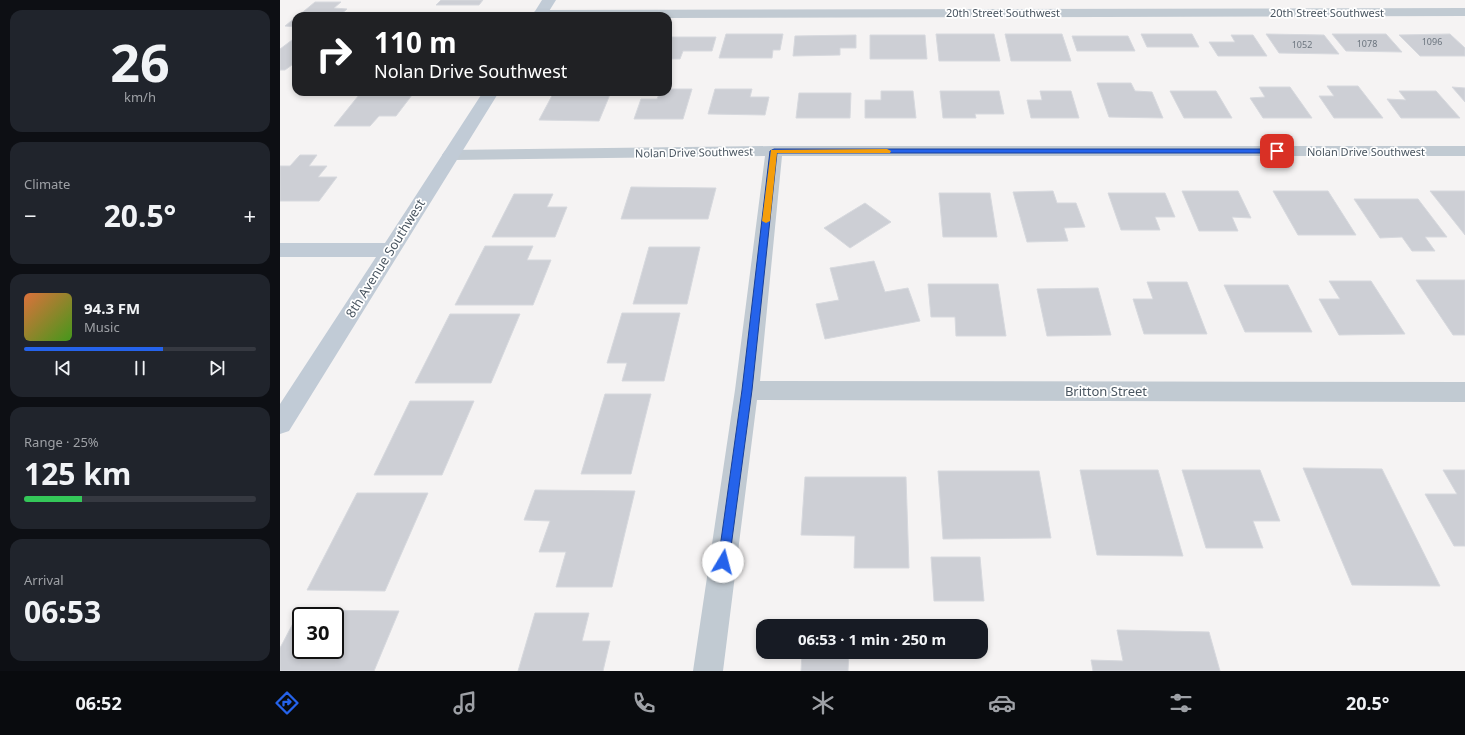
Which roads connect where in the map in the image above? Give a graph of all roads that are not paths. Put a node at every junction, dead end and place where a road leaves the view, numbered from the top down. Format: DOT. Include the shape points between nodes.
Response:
graph roads {
  1 [pos="549,0"];
  2 [pos="1158,6"];
  3 [pos="542,12"];
  4 [pos="1465,12"];
  5 [pos="672,13"];
  6 [pos="488,96"];
  7 [pos="774,151"];
  8 [pos="1465,151"];
  9 [pos="451,155"];
  10 [pos="280,250"];
  11 [pos="390,250"];
  12 [pos="747,390"];
  13 [pos="1465,392"];
  14 [pos="280,424"];
  15 [pos="708,671"];
  1 -- 3 [label="street"];
  2 -- 4 [label="street, 20th Street Southwest"];
  2 -- 5 [label="street, 20th Street Southwest"];
  6 -- 9 [label="street, 8th Avenue Southwest"];
  7 -- 8 [label="street, Nolan Drive Southwest"];
  7 -- 9 [label="street, Nolan Drive Southwest"];
  7 -- 12 [label="street"];
  9 -- 11 [label="street, 8th Avenue Southwest"];
  10 -- 11 [label="street"];
  11 -- 14 [label="street, 8th Avenue Southwest"];
  12 -- 13 [label="street, Britton Street"];
  12 -- 15 [label="street"];
}
